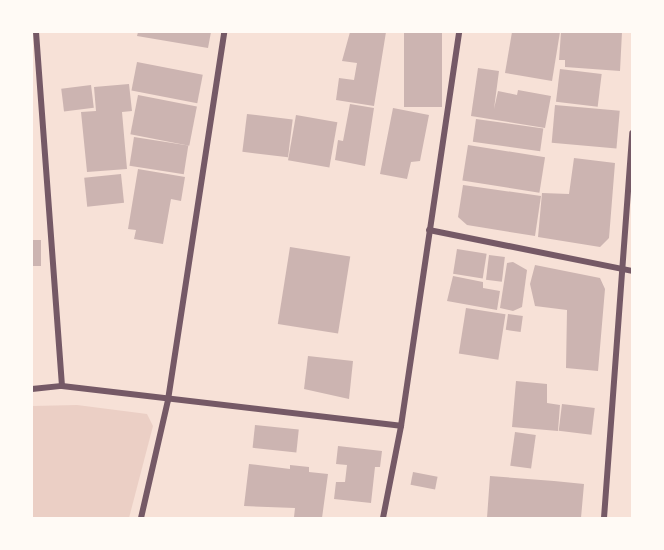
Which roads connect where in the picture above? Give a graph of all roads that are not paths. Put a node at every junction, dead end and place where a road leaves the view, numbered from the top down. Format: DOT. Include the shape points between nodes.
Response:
graph roads {
  1 [pos="36,32"];
  2 [pos="224,32"];
  3 [pos="459,32"];
  4 [pos="633,133"];
  5 [pos="429,230"];
  6 [pos="621,270"];
  7 [pos="633,272"];
  8 [pos="62,386"];
  9 [pos="32,389"];
  10 [pos="168,400"];
  11 [pos="401,426"];
  12 [pos="141,519"];
  13 [pos="383,519"];
  14 [pos="604,519"];
  1 -- 8 [label="street"];
  2 -- 10 [label="street"];
  3 -- 5 [label="street"];
  4 -- 6 [label="street"];
  5 -- 6 [label="street"];
  5 -- 11 [label="street"];
  6 -- 7 [label="street"];
  6 -- 14 [label="street"];
  8 -- 9 [label="street"];
  8 -- 10 [label="street"];
  10 -- 11 [label="street"];
  10 -- 12 [label="street"];
  11 -- 13 [label="street"];
}
